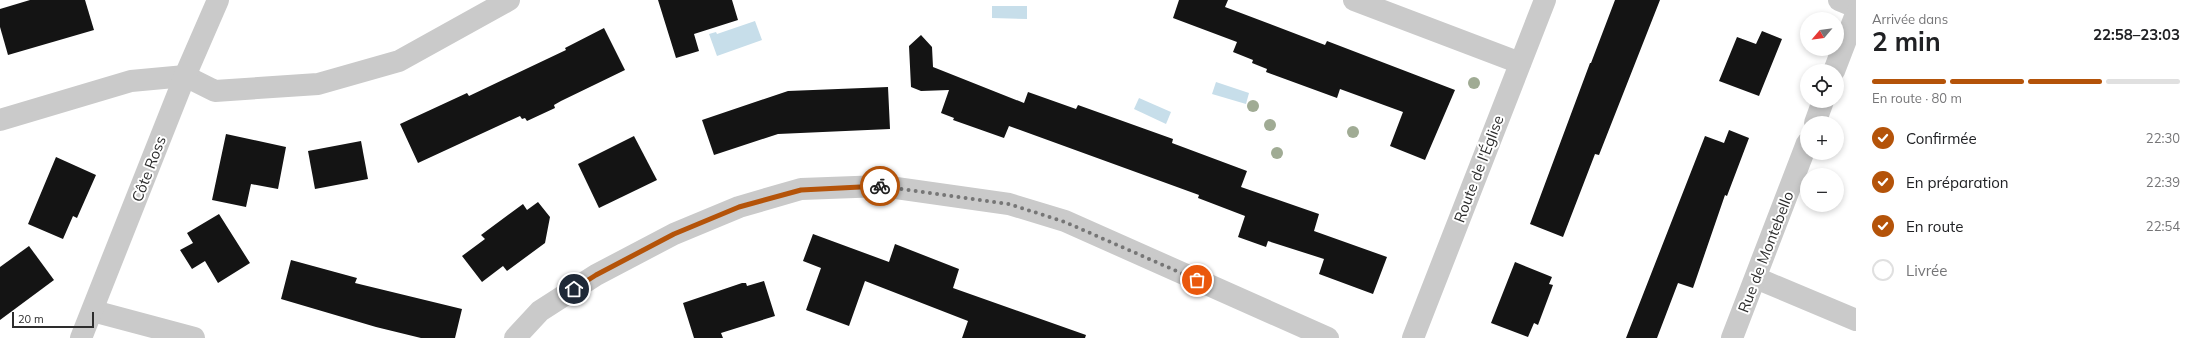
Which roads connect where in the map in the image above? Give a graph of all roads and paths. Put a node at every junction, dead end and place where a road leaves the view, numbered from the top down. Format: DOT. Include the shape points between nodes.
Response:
graph roads {
  1 [pos="218,0"];
  2 [pos="509,0"];
  3 [pos="1354,0"];
  4 [pos="1545,0"];
  5 [pos="1839,0"];
  6 [pos="1856,7"];
  7 [pos="1856,14"];
  8 [pos="1520,63"];
  9 [pos="1837,64"];
  10 [pos="185,76"];
  11 [pos="0,120"];
  12 [pos="1801,160"];
  13 [pos="1756,278"];
  14 [pos="93,311"];
  15 [pos="1856,320"];
  16 [pos="81,338"];
  17 [pos="194,338"];
  18 [pos="515,338"];
  19 [pos="1328,338"];
  20 [pos="1413,338"];
  21 [pos="1732,338"];
  1 -- 10 [label="street, Côte Ross"];
  2 -- 10 [label="street" via="399,61 318,84 215,91"];
  3 -- 8 [label="street"];
  4 -- 8 [label="street, Route de l'Église"];
  5 -- 6 [label="street"];
  7 -- 9 [label="street"];
  8 -- 20 [label="street, Route de l'Église"];
  10 -- 11 [label="street" via="131,81"];
  10 -- 14 [label="street, Côte Ross"];
  12 -- 13 [label="street, Rue de Montebello"];
  13 -- 15 [label="street"];
  13 -- 21 [label="street, Rue de Montebello"];
  14 -- 16 [label="street, Côte Ross"];
  14 -- 17 [label="street"];
  18 -- 19 [label="street" via="540,310 596,275 674,234 739,207 801,190 882,186 1009,204 1065,222"];
}
